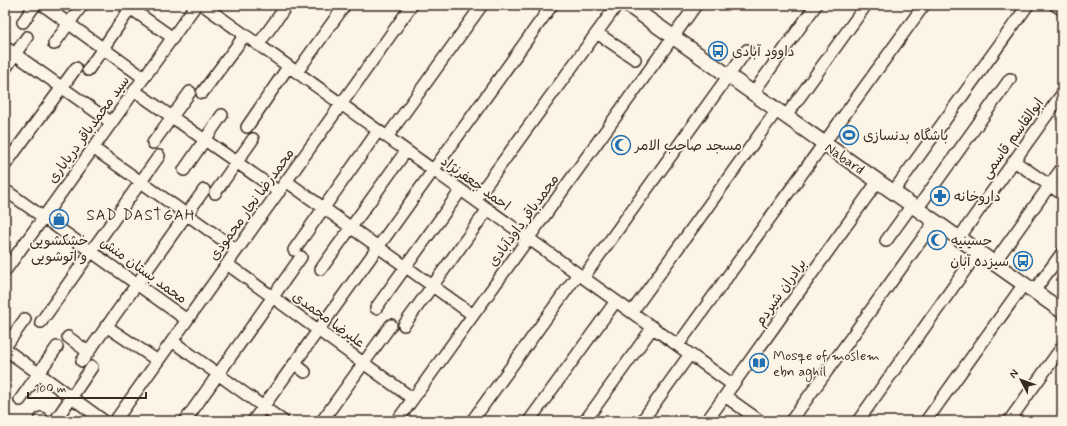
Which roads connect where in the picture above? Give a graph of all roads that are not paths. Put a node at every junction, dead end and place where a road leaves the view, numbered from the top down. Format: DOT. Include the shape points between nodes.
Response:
graph roads {
  1 [pos="35,5"];
  2 [pos="42,5"];
  3 [pos="82,5"];
  4 [pos="196,5"];
  5 [pos="203,5"];
  6 [pos="287,5"];
  7 [pos="345,5"];
  8 [pos="412,5"];
  9 [pos="482,5"];
  10 [pos="552,5"];
  11 [pos="617,5"];
  12 [pos="628,5"];
  13 [pos="696,5"];
  14 [pos="816,5"];
  15 [pos="866,5"];
  16 [pos="924,5"];
  17 [pos="1028,5"];
  18 [pos="128,7"];
  19 [pos="23,22"];
  20 [pos="68,24"];
  21 [pos="597,33"];
  22 [pos="245,35"];
  23 [pos="27,37"];
  24 [pos="673,37"];
  25 [pos="173,38"];
  26 [pos="54,44"];
  27 [pos="258,45"];
  28 [pos="5,47"];
  29 [pos="103,49"];
  30 [pos="747,50"];
  31 [pos="16,54"];
  32 [pos="635,59"];
  33 [pos="76,68"];
  34 [pos="5,69"];
  35 [pos="293,69"];
  36 [pos="88,70"];
  37 [pos="729,76"];
  38 [pos="144,78"];
  39 [pos="1010,79"];
  40 [pos="62,87"];
  41 [pos="135,91"];
  42 [pos="190,92"];
  43 [pos="202,93"];
  44 [pos="753,93"];
  45 [pos="1062,94"];
  46 [pos="341,104"];
  47 [pos="782,113"];
  48 [pos="222,115"];
  49 [pos="172,117"];
  50 [pos="112,123"];
  51 [pos="247,127"];
  52 [pos="382,134"];
  53 [pos="253,139"];
  54 [pos="205,140"];
  55 [pos="153,143"];
  56 [pos="824,143"];
  57 [pos="93,148"];
  58 [pos="406,151"];
  59 [pos="159,156"];
  60 [pos="1014,161"];
  61 [pos="236,162"];
  62 [pos="5,165"];
  63 [pos="1062,168"];
  64 [pos="184,170"];
  65 [pos="433,170"];
  66 [pos="286,181"];
  67 [pos="878,181"];
  68 [pos="141,182"];
  69 [pos="1049,185"];
  70 [pos="5,190"];
  71 [pos="204,190"];
  72 [pos="461,190"];
  73 [pos="215,192"];
  74 [pos="279,192"];
  75 [pos="893,192"];
  76 [pos="1062,194"];
  77 [pos="475,200"];
  78 [pos="914,207"];
  79 [pos="324,208"];
  80 [pos="488,209"];
  81 [pos="186,214"];
  82 [pos="44,217"];
  83 [pos="935,221"];
  84 [pos="351,227"];
  85 [pos="528,238"];
  86 [pos="958,238"];
  87 [pos="886,241"];
  88 [pos="378,247"];
  89 [pos="237,250"];
  90 [pos="91,251"];
  91 [pos="978,252"];
  92 [pos="1062,253"];
  93 [pos="994,263"];
  94 [pos="227,264"];
  95 [pos="406,267"];
  96 [pos="321,269"];
  97 [pos="5,271"];
  98 [pos="581,276"];
  99 [pos="137,284"];
  100 [pos="432,286"];
  101 [pos="1029,288"];
  102 [pos="273,297"];
  103 [pos="616,301"];
  104 [pos="376,308"];
  105 [pos="1062,311"];
  106 [pos="632,312"];
  107 [pos="473,315"];
  108 [pos="25,319"];
  109 [pos="187,320"];
  110 [pos="41,322"];
  111 [pos="391,325"];
  112 [pos="404,325"];
  113 [pos="106,326"];
  114 [pos="653,327"];
  115 [pos="319,330"];
  116 [pos="68,337"];
  117 [pos="172,341"];
  118 [pos="678,345"];
  119 [pos="57,347"];
  120 [pos="1062,347"];
  121 [pos="5,348"];
  122 [pos="690,354"];
  123 [pos="158,361"];
  124 [pos="363,363"];
  125 [pos="295,364"];
  126 [pos="92,367"];
  127 [pos="305,372"];
  128 [pos="38,373"];
  129 [pos="218,374"];
  130 [pos="733,385"];
  131 [pos="725,396"];
  132 [pos="72,397"];
  133 [pos="413,399"];
  134 [pos="20,400"];
  135 [pos="264,407"];
  136 [pos="55,421"];
  137 [pos="104,421"];
  138 [pos="115,421"];
  139 [pos="185,421"];
  140 [pos="253,421"];
  141 [pos="283,421"];
  142 [pos="322,421"];
  143 [pos="397,421"];
  144 [pos="472,421"];
  145 [pos="529,421"];
  146 [pos="585,421"];
  147 [pos="642,421"];
  148 [pos="707,421"];
  149 [pos="760,421"];
  150 [pos="791,421"];
  151 [pos="858,421"];
  152 [pos="926,421"];
  153 [pos="1009,421"];
  1 -- 19 [label="street"];
  2 -- 20 [label="street"];
  3 -- 20 [label="street"];
  4 -- 25 [label="street, سید محمدباقر دریاباری"];
  5 -- 22 [label="street, احمد جعفرنژاد"];
  6 -- 27 [label="street"];
  7 -- 35 [label="street"];
  8 -- 46 [label="street, محمدرضا نجار محمودی"];
  9 -- 52 [label="street"];
  10 -- 65 [label="street"];
  11 -- 21 [label="street"];
  12 -- 24 [label="main road, Nabard"];
  13 -- 24 [label="street, محمدباقر داودآبادی"];
  14 -- 44 [label="street"];
  15 -- 47 [label="street"];
  16 -- 56 [label="street"];
  17 -- 75 [label="street"];
  18 -- 25 [label="street"];
  18 -- 29 [label="street"];
  20 -- 26 [label="street"];
  20 -- 29 [label="street"];
  21 -- 32 [label="street"];
  21 -- 77 [label="street"];
  22 -- 27 [label="street, احمد جعفرنژاد"];
  22 -- 43 [label="street"];
  23 -- 31 [label="street"];
  24 -- 37 [label="main road, Nabard"];
  24 -- 85 [label="street, محمدباقر داودآبادی"];
  25 -- 38 [label="street, سید محمدباقر دریاباری"];
  27 -- 35 [label="street, احمد جعفرنژاد"];
  28 -- 31 [label="street"];
  29 -- 36 [label="street"];
  29 -- 38 [label="street"];
  30 -- 37 [label="street"];
  31 -- 34 [label="street"];
  31 -- 40 [label="street"];
  33 -- 40 [label="street"];
  35 -- 46 [label="street, احمد جعفرنژاد"];
  35 -- 51 [label="street"];
  37 -- 44 [label="main road, Nabard"];
  37 -- 98 [label="street"];
  38 -- 41 [label="street, سید محمدباقر دریاباری"];
  39 -- 78 [label="street"];
  40 -- 50 [label="street"];
  40 -- 62 [label="street"];
  41 -- 49 [label="street"];
  41 -- 50 [label="street, سید محمدباقر دریاباری"];
  42 -- 49 [label="street"];
  44 -- 47 [label="main road, Nabard"];
  45 -- 60 [label="street, ابوالقاسم قاسمی"];
  46 -- 52 [label="street, احمد جعفرنژاد"];
  46 -- 66 [label="street, محمدرضا نجار محمودی"];
  47 -- 56 [label="main road, Nabard"];
  47 -- 106 [label="street"];
  48 -- 54 [label="street"];
  49 -- 54 [label="street"];
  49 -- 55 [label="street"];
  50 -- 57 [label="street, سید محمدباقر دریاباری"];
  52 -- 58 [label="street, احمد جعفرنژاد"];
  52 -- 79 [label="street"];
  53 -- 61 [label="street"];
  54 -- 61 [label="street"];
  54 -- 64 [label="street"];
  56 -- 67 [label="main road, Nabard"];
  56 -- 118 [label="street"];
  57 -- 68 [label="street"];
  57 -- 82 [label="street, سید محمدباقر دریاباری"];
  58 -- 65 [label="street, احمد جعفرنژاد"];
  58 -- 84 [label="street"];
  59 -- 68 [label="street"];
  60 -- 69 [label="street"];
  60 -- 86 [label="street, ابوالقاسم قاسمی"];
  61 -- 73 [label="street"];
  61 -- 74 [label="street"];
  63 -- 69 [label="street"];
  65 -- 72 [label="street, احمد جعفرنژاد"];
  65 -- 88 [label="street"];
  66 -- 74 [label="street, محمدرضا نجار محمودی"];
  66 -- 79 [label="street"];
  67 -- 75 [label="main road, Nabard"];
  67 -- 130 [label="street, برادران شیردم"];
  68 -- 81 [label="street"];
  68 -- 90 [label="street"];
  69 -- 76 [label="street"];
  69 -- 93 [label="street"];
  70 -- 82 [label="street, محمد بستان منش"];
  71 -- 81 [label="street"];
  72 -- 77 [label="street, احمد جعفرنژاد"];
  72 -- 95 [label="street"];
  74 -- 89 [label="street, محمدرضا نجار محمودی"];
  75 -- 78 [label="main road, Nabard"];
  77 -- 80 [label="street, احمد جعفرنژاد"];
  78 -- 83 [label="main road, Nabard"];
  78 -- 87 [label="street"];
  79 -- 84 [label="street"];
  79 -- 102 [label="street"];
  80 -- 85 [label="street, احمد جعفرنژاد"];
  80 -- 100 [label="street"];
  81 -- 89 [label="street"];
  81 -- 99 [label="street"];
  82 -- 90 [label="street, محمد بستان منش"];
  82 -- 97 [label="street, سید محمدباقر دریاباری"];
  83 -- 86 [label="main road, Nabard"];
  83 -- 150 [label="street"];
  84 -- 88 [label="street"];
  84 -- 96 [label="street"];
  85 -- 98 [label="street, احمد جعفرنژاد"];
  85 -- 107 [label="street, محمدباقر داودآبادی"];
  86 -- 91 [label="main road, Nabard"];
  88 -- 95 [label="street"];
  88 -- 115 [label="street"];
  89 -- 94 [label="street, محمدرضا نجار محمودی"];
  90 -- 99 [label="street, محمد بستان منش"];
  90 -- 110 [label="street"];
  91 -- 93 [label="main road, Nabard"];
  91 -- 151 [label="street"];
  92 -- 101 [label="street"];
  93 -- 101 [label="main road, Nabard"];
  94 -- 102 [label="street, علیرضا محمدی"];
  94 -- 109 [label="street, محمدرضا نجار محمودی"];
  95 -- 100 [label="street"];
  95 -- 104 [label="street"];
  98 -- 103 [label="street, احمد جعفرنژاد"];
  98 -- 144 [label="street"];
  99 -- 109 [label="street, محمد بستان منش"];
  99 -- 113 [label="street"];
  100 -- 107 [label="street"];
  100 -- 112 [label="street"];
  101 -- 105 [label="main road, Nabard"];
  101 -- 152 [label="street"];
  102 -- 115 [label="street, علیرضا محمدی"];
  102 -- 129 [label="street"];
  103 -- 106 [label="street, احمد جعفرنژاد"];
  103 -- 145 [label="street"];
  106 -- 114 [label="street, احمد جعفرنژاد"];
  107 -- 133 [label="street, محمدباقر داودآبادی"];
  108 -- 121 [label="street"];
  109 -- 117 [label="street, محمدرضا نجار محمودی"];
  111 -- 124 [label="street"];
  113 -- 116 [label="street" via="85,356"];
  113 -- 123 [label="street"];
  114 -- 118 [label="street, احمد جعفرنژاد"];
  114 -- 146 [label="street"];
  115 -- 124 [label="street, علیرضا محمدی"];
  115 -- 125 [label="street"];
  117 -- 123 [label="street, محمدرضا نجار محمودی"];
  117 -- 129 [label="street"];
  118 -- 122 [label="street, احمد جعفرنژاد"];
  119 -- 128 [label="street"];
  120 -- 153 [label="street"];
  121 -- 128 [label="street"];
  122 -- 130 [label="street, احمد جعفرنژاد"];
  122 -- 147 [label="street"];
  123 -- 138 [label="street, محمدرضا نجار محمودی"];
  124 -- 133 [label="street, علیرضا محمدی"];
  124 -- 142 [label="street"];
  125 -- 127 [label="street"];
  125 -- 135 [label="street"];
  126 -- 132 [label="street"];
  128 -- 132 [label="street"];
  128 -- 134 [label="street"];
  129 -- 135 [label="street"];
  129 -- 139 [label="street"];
  130 -- 131 [label="street, برادران شیردم"];
  131 -- 148 [label="street, برادران شیردم"];
  131 -- 149 [label="street"];
  132 -- 136 [label="street"];
  132 -- 137 [label="street"];
  133 -- 143 [label="street, محمدباقر داودآبادی"];
  135 -- 140 [label="street"];
  135 -- 141 [label="street"];
}
